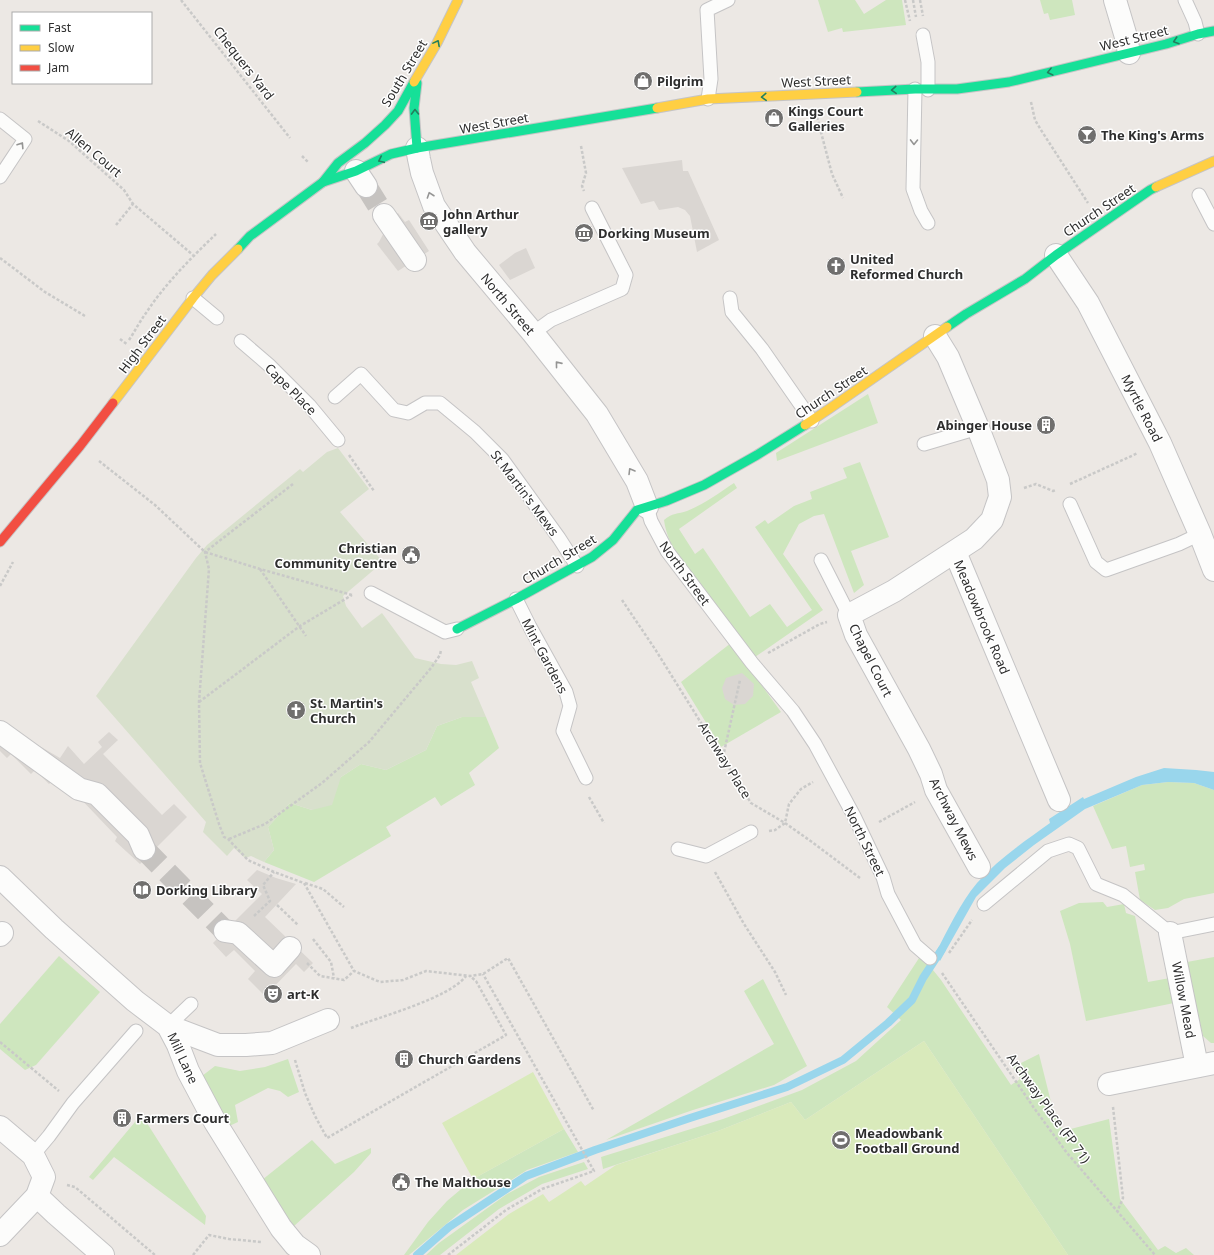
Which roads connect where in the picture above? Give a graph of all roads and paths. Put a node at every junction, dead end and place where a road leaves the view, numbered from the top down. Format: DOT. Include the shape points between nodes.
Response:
graph roads {
  1 [pos="181,0"];
  2 [pos="458,0"];
  3 [pos="728,0"];
  4 [pos="906,0"];
  5 [pos="913,0"];
  6 [pos="1115,0"];
  7 [pos="1185,0"];
  8 [pos="907,8"];
  9 [pos="916,19"];
  10 [pos="1214,31"];
  11 [pos="1198,34"];
  12 [pos="923,35"];
  13 [pos="1129,53"];
  14 [pos="418,77"];
  15 [pos="1025,78"];
  16 [pos="915,90"];
  17 [pos="928,90"];
  18 [pos="708,99"];
  19 [pos="817,111"];
  20 [pos="0,119"];
  21 [pos="38,121"];
  22 [pos="576,122"];
  23 [pos="290,138"];
  24 [pos="418,148"];
  25 [pos="1214,160"];
  26 [pos="0,178"];
  27 [pos="323,182"];
  28 [pos="1199,194"];
  29 [pos="843,198"];
  30 [pos="133,204"];
  31 [pos="592,208"];
  32 [pos="384,215"];
  33 [pos="928,223"];
  34 [pos="1102,223"];
  35 [pos="1214,224"];
  36 [pos="116,225"];
  37 [pos="194,255"];
  38 [pos="1056,255"];
  39 [pos="0,258"];
  40 [pos="415,260"];
  41 [pos="193,298"];
  42 [pos="730,298"];
  43 [pos="85,316"];
  44 [pos="217,318"];
  45 [pos="533,333"];
  46 [pos="935,336"];
  47 [pos="241,341"];
  48 [pos="335,396"];
  49 [pos="812,421"];
  50 [pos="978,428"];
  51 [pos="338,440"];
  52 [pos="1160,443"];
  53 [pos="924,444"];
  54 [pos="80,446"];
  55 [pos="293,484"];
  56 [pos="1068,485"];
  57 [pos="1061,488"];
  58 [pos="374,491"];
  59 [pos="1000,496"];
  60 [pos="1070,504"];
  61 [pos="647,507"];
  62 [pos="1200,534"];
  63 [pos="0,542"];
  64 [pos="205,552"];
  65 [pos="955,552"];
  66 [pos="821,560"];
  67 [pos="577,566"];
  68 [pos="260,569"];
  69 [pos="1214,570"];
  70 [pos="371,593"];
  71 [pos="353,595"];
  72 [pos="516,599"];
  73 [pos="622,600"];
  74 [pos="849,615"];
  75 [pos="300,626"];
  76 [pos="451,631"];
  77 [pos="306,636"];
  78 [pos="752,663"];
  79 [pos="199,702"];
  80 [pos="0,732"];
  81 [pos="919,749"];
  82 [pos="723,757"];
  83 [pos="829,772"];
  84 [pos="586,778"];
  85 [pos="936,790"];
  86 [pos="1059,800"];
  87 [pos="604,823"];
  88 [pos="785,823"];
  89 [pos="751,832"];
  90 [pos="861,832"];
  91 [pos="228,839"];
  92 [pos="144,849"];
  93 [pos="678,849"];
  94 [pos="706,856"];
  95 [pos="979,867"];
  96 [pos="274,872"];
  97 [pos="0,877"];
  98 [pos="304,883"];
  99 [pos="888,894"];
  100 [pos="984,904"];
  101 [pos="344,907"];
  102 [pos="1214,924"];
  103 [pos="232,932"];
  104 [pos="1170,933"];
  105 [pos="290,948"];
  106 [pos="947,956"];
  107 [pos="930,958"];
  108 [pos="310,966"];
  109 [pos="938,968"];
  110 [pos="354,971"];
  111 [pos="483,974"];
  112 [pos="466,976"];
  113 [pos="470,976"];
  114 [pos="786,995"];
  115 [pos="191,1004"];
  116 [pos="328,1020"];
  117 [pos="168,1026"];
  118 [pos="348,1029"];
  119 [pos="136,1031"];
  120 [pos="0,1042"];
  121 [pos="295,1059"];
  122 [pos="1205,1065"];
  123 [pos="1110,1084"];
  124 [pos="73,1103"];
  125 [pos="594,1111"];
  126 [pos="0,1127"];
  127 [pos="33,1155"];
  128 [pos="40,1186"];
  129 [pos="1117,1212"];
  130 [pos="0,1236"];
  131 [pos="290,1240"];
  132 [pos="103,1255"];
  133 [pos="154,1255"];
  134 [pos="193,1255"];
  135 [pos="309,1255"];
  136 [pos="448,1255"];
  137 [pos="1155,1255"];
  1 -- 23 [label="path, Chequers Yard"];
  14 -- 2 [label="main road, South Street, one-way"];
  3 -- 18 [label="lane" via="708,10"];
  4 -- 8 [label="path"];
  5 -- 9 [label="path"];
  6 -- 13 [label="street"];
  7 -- 11 [label="lane"];
  10 -- 11 [label="main road, West Street"];
  11 -- 13 [label="main road, West Street, one-way"];
  12 -- 17 [label="lane" via="928,62"];
  13 -- 15 [label="main road, West Street, one-way"];
  24 -- 14 [label="main road, one-way" via="414,108"];
  14 -- 27 [label="main road, South Street" via="398,111 365,143 338,163"];
  15 -- 17 [label="main road, West Street" via="957,89"];
  15 -- 34 [label="path" via="1035,120"];
  16 -- 17 [label="main road, West Street"];
  16 -- 18 [label="main road, West Street, one-way"];
  16 -- 33 [label="lane, one-way" via="913,189"];
  18 -- 22 [label="main road, West Street"];
  19 -- 29 [label="path" via="832,174"];
  26 -- 20 [label="lane, one-way" via="25,139"];
  21 -- 30 [label="path, Allen Court" via="74,146 124,190"];
  22 -- 24 [label="main road, West Street"];
  22 -- 31 [label="path" via="586,173 582,186"];
  24 -- 27 [label="main road, West Street, one-way" via="392,154 361,178"];
  45 -- 24 [label="street, North Street, one-way" via="465,252 434,206 422,173"];
  25 -- 34 [label="main road, Church Street" via="1150,190"];
  27 -- 41 [label="main road, High Street" via="250,236"];
  28 -- 35 [label="lane"];
  30 -- 36 [label="path"];
  30 -- 37 [label="path, Allen Court"];
  31 -- 45 [label="lane" via="626,275 622,289 550,320"];
  32 -- 40 [label="street"];
  34 -- 38 [label="main road, Church Street"];
  38 -- 46 [label="main road, Church Street"];
  38 -- 52 [label="street, Myrtle Road" via="1088,303"];
  39 -- 43 [label="path" via="45,292"];
  41 -- 44 [label="lane"];
  41 -- 54 [label="main road, High Street"];
  42 -- 49 [label="lane" via="732,312 762,349"];
  61 -- 45 [label="street, North Street, one-way" via="637,481 597,414"];
  46 -- 49 [label="main road, Church Street"];
  46 -- 50 [label="street, Meadowbrook Road" via="948,357"];
  47 -- 51 [label="lane, Cape Place" via="309,405"];
  48 -- 67 [label="lane, St Martin's Mews" via="361,374 394,410 408,413 425,403 440,403 502,459"];
  49 -- 61 [label="main road, Church Street" via="757,456 704,484"];
  50 -- 53 [label="lane"];
  50 -- 59 [label="street, Meadowbrook Road" via="998,480"];
  51 -- 58 [label="path"];
  52 -- 56 [label="path"];
  52 -- 62 [label="street, Myrtle Road"];
  54 -- 63 [label="main road, High Street"];
  54 -- 64 [label="path" via="155,505"];
  55 -- 64 [label="path"];
  57 -- 59 [label="path" via="1053,491 1036,484"];
  59 -- 65 [label="street, Meadowbrook Road" via="992,520"];
  60 -- 62 [label="lane" via="1096,562 1106,570"];
  61 -- 67 [label="main road, Church Street" via="636,510 613,540"];
  61 -- 78 [label="lane, North Street" via="651,521 667,551"];
  62 -- 69 [label="street, Myrtle Road"];
  64 -- 68 [label="path"];
  64 -- 79 [label="path" via="208,569"];
  65 -- 74 [label="street, Chapel Court" via="894,591"];
  65 -- 86 [label="street, Meadowbrook Road"];
  66 -- 74 [label="lane"];
  67 -- 72 [label="main road, Church Street"];
  68 -- 71 [label="path"];
  68 -- 75 [label="path"];
  70 -- 71 [label="path"];
  70 -- 76 [label="lane"];
  71 -- 75 [label="path"];
  72 -- 76 [label="main road, Church Street"];
  72 -- 84 [label="lane, Mint Gardens" via="566,692 570,706 563,731"];
  73 -- 82 [label="path, Archway Place"];
  74 -- 78 [label="path" via="820,624"];
  74 -- 81 [label="street, Chapel Court" via="856,635"];
  75 -- 77 [label="path"];
  75 -- 79 [label="path"];
  76 -- 91 [label="path" via="431,668 369,742 322,783 265,824"];
  78 -- 82 [label="path" via="743,669"];
  78 -- 83 [label="lane, North Street" via="793,711 815,744"];
  79 -- 91 [label="path" via="200,763 218,824 224,837"];
  80 -- 92 [label="street" via="79,789 97,794 138,835"];
  81 -- 85 [label="street, Archway Mews"];
  82 -- 88 [label="path, Archway Place" via="751,803"];
  83 -- 88 [label="path" via="801,789 789,804"];
  83 -- 90 [label="lane, North Street"];
  84 -- 87 [label="path" via="589,797"];
  85 -- 90 [label="path"];
  85 -- 95 [label="street, Archway Mews"];
  88 -- 89 [label="path" via="775,830"];
  88 -- 99 [label="path, Archway Place" via="865,882"];
  89 -- 94 [label="lane"];
  90 -- 99 [label="lane, North Street" via="883,877"];
  91 -- 96 [label="path" via="248,860"];
  93 -- 94 [label="lane"];
  94 -- 114 [label="path"];
  96 -- 98 [label="path"];
  96 -- 103 [label="path" via="263,885 270,901"];
  97 -- 117 [label="street, Mill Lane" via="135,1001"];
  98 -- 101 [label="path" via="323,889"];
  98 -- 110 [label="path"];
  99 -- 107 [label="lane, North Street" via="915,945"];
  100 -- 104 [label="lane" via="1048,851 1068,844 1078,848 1096,884 1124,895"];
  100 -- 106 [label="path"];
  102 -- 104 [label="lane"];
  103 -- 105 [label="street" via="274,966"];
  104 -- 122 [label="street, Willow Mead"];
  108 -- 110 [label="path" via="320,976 344,980"];
  109 -- 129 [label="path, Archway Place (FP 71)" via="1067,1153"];
  110 -- 112 [label="path" via="380,982 403,980 426,971"];
  111 -- 113 [label="path"];
  111 -- 125 [label="path" via="508,958"];
  111 -- 136 [label="path" via="594,1171 542,1188 506,1210"];
  112 -- 113 [label="path"];
  112 -- 118 [label="path" via="462,982 436,996"];
  113 -- 121 [label="path" via="476,981 506,1036 327,1138 305,1093"];
  115 -- 117 [label="lane"];
  116 -- 117 [label="street" via="272,1043 246,1045 218,1045"];
  117 -- 131 [label="street, Mill Lane" via="215,1122"];
  119 -- 124 [label="lane"];
  120 -- 124 [label="path"];
  122 -- 123 [label="street"];
  123 -- 129 [label="path" via="1123,1198"];
  124 -- 127 [label="lane"];
  126 -- 127 [label="street"];
  127 -- 128 [label="street"];
  128 -- 130 [label="street"];
  128 -- 132 [label="street" via="56,1214"];
  128 -- 133 [label="path" via="76,1188"];
  129 -- 137 [label="path, Archway Place (FP 71)"];
  131 -- 134 [label="path" via="280,1244 208,1235"];
  131 -- 135 [label="street, Mill Lane"];
}
